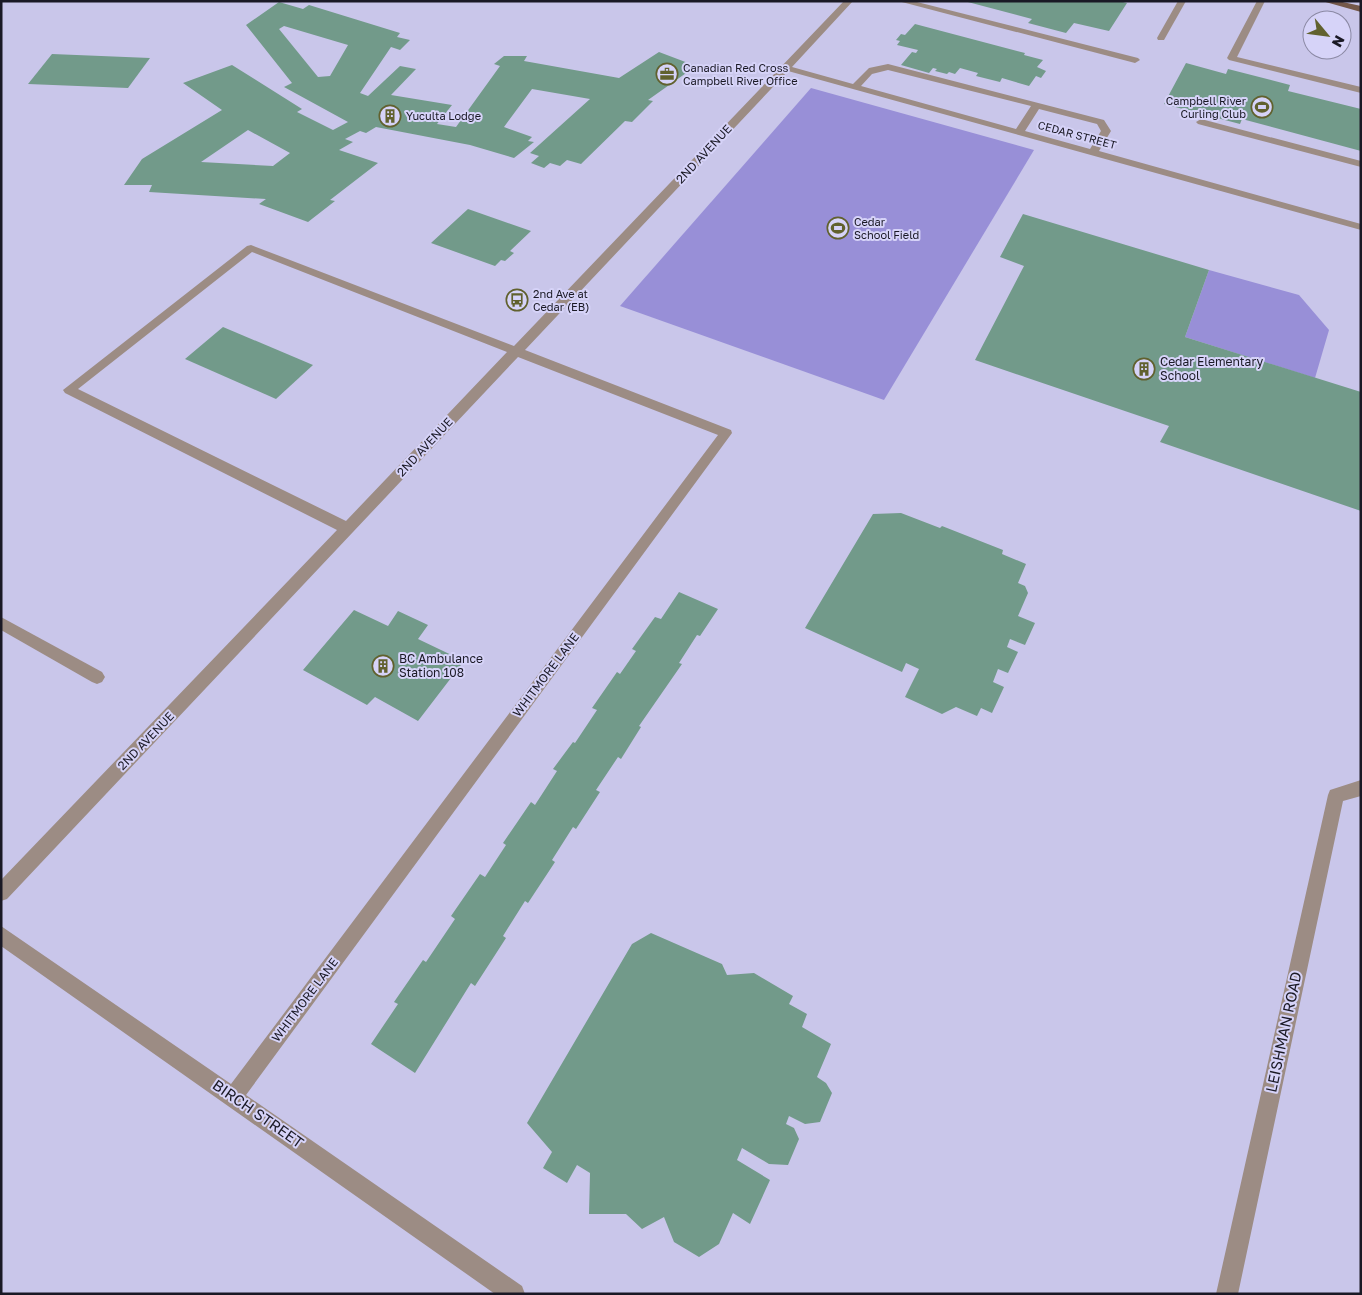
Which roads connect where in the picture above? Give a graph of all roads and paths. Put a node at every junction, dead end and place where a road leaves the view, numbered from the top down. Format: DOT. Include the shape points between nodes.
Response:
graph roads {
  1 [pos="849,1"];
  2 [pos="902,1"];
  3 [pos="1182,1"];
  4 [pos="1261,1"];
  5 [pos="1326,1"];
  6 [pos="1361,9"];
  7 [pos="1161,38"];
  8 [pos="1135,60"];
  9 [pos="786,68"];
  10 [pos="855,87"];
  11 [pos="1361,90"];
  12 [pos="1037,105"];
  13 [pos="1201,122"];
  14 [pos="1019,132"];
  15 [pos="1094,153"];
  16 [pos="1361,164"];
  17 [pos="1361,227"];
  18 [pos="516,351"];
  19 [pos="349,528"];
  20 [pos="1,623"];
  21 [pos="96,677"];
  22 [pos="1361,788"];
  23 [pos="1,893"];
  24 [pos="1,935"];
  25 [pos="233,1097"];
  26 [pos="514,1294"];
  27 [pos="1228,1294"];
  1 -- 9 [label="street, 2ND AVENUE"];
  2 -- 8 [label="street"];
  3 -- 7 [label="street"];
  4 -- 11 [label="street" via="1232,58"];
  5 -- 6 [label="main road"];
  9 -- 10 [label="street, CEDAR STREET"];
  9 -- 18 [label="street, 2ND AVENUE"];
  10 -- 12 [label="street" via="868,71 888,67"];
  10 -- 14 [label="street, CEDAR STREET"];
  12 -- 14 [label="street"];
  12 -- 15 [label="street" via="1101,122 1106,131"];
  13 -- 16 [label="street"];
  14 -- 15 [label="street, CEDAR STREET"];
  15 -- 17 [label="street, CEDAR STREET"];
  18 -- 19 [label="street, 2ND AVENUE"];
  18 -- 19 [label="street" via="251,248 69,390"];
  18 -- 25 [label="street, WHITMORE LANE" via="726,433"];
  19 -- 23 [label="street, 2ND AVENUE"];
  20 -- 21 [label="street"];
  22 -- 27 [label="street, LEISHMAN ROAD" via="1336,795"];
  24 -- 25 [label="street, BIRCH STREET"];
  25 -- 26 [label="street, BIRCH STREET"];
}
